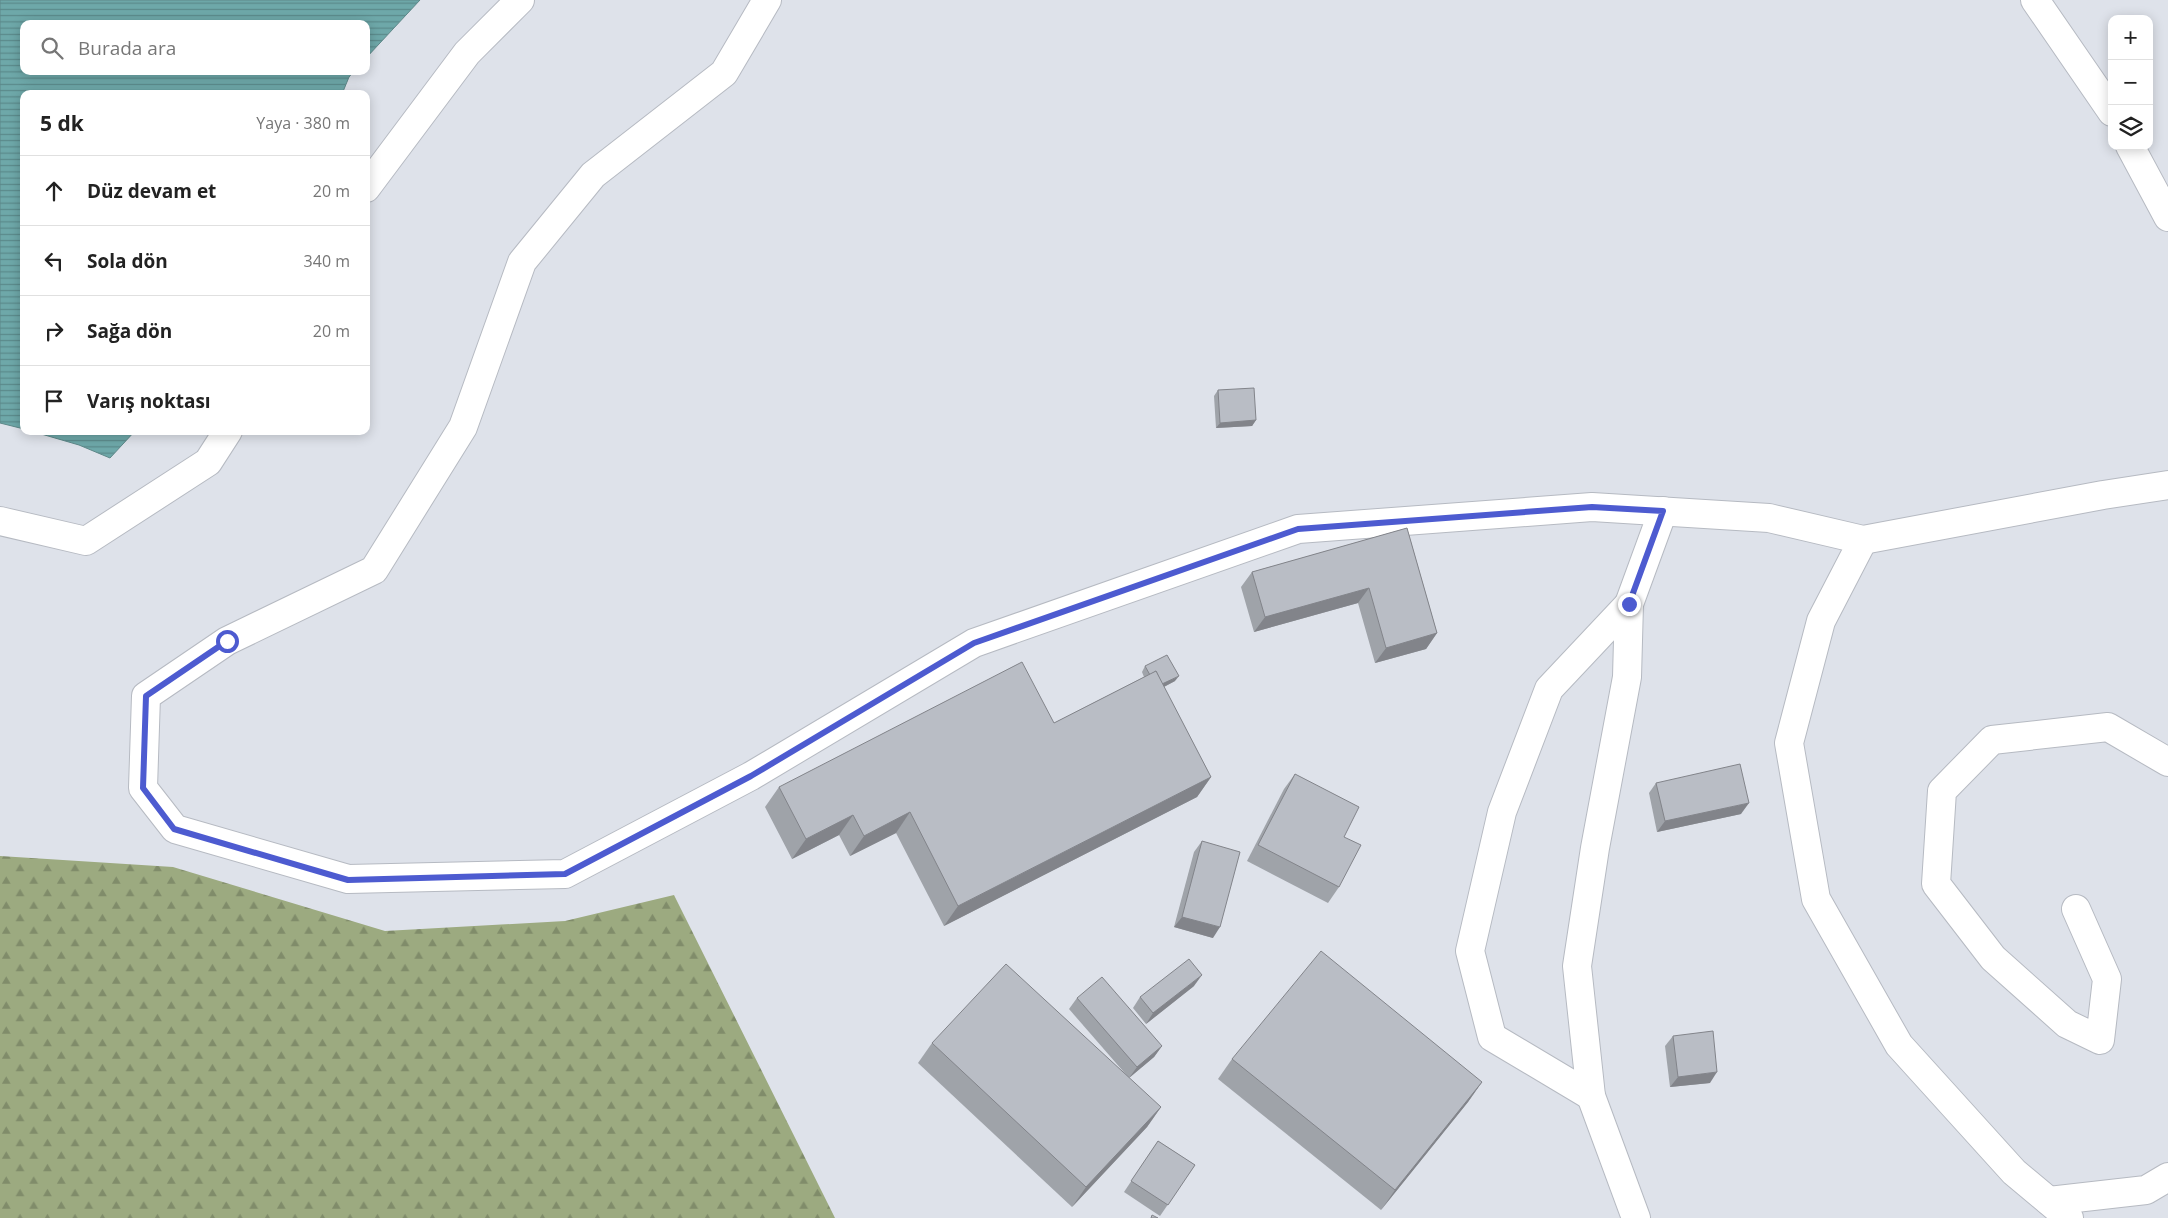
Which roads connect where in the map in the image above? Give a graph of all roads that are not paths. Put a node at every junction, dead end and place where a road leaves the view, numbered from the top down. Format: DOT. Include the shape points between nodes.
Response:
graph roads {
  1 [pos="520,0"];
  2 [pos="767,0"];
  3 [pos="2035,0"];
  4 [pos="2108,106"];
  5 [pos="2132,150"];
  6 [pos="370,183"];
  7 [pos="2168,217"];
  8 [pos="225,435"];
  9 [pos="2168,485"];
  10 [pos="1663,511"];
  11 [pos="0,521"];
  12 [pos="1863,540"];
  13 [pos="1629,604"];
  14 [pos="2168,762"];
  15 [pos="2076,909"];
  16 [pos="1591,1096"];
  17 [pos="2168,1177"];
  18 [pos="2059,1210"];
  19 [pos="1636,1218"];
  1 -- 6 [label="street" via="467,53"];
  2 -- 10 [label="street" via="724,73 593,175 522,262 463,427 374,570 227,641 146,696 143,788 174,829 348,880 565,874 751,776 974,643 1298,529 1592,507"];
  3 -- 4 [label="street"];
  5 -- 7 [label="street"];
  8 -- 11 [label="street" via="208,462 86,541"];
  9 -- 12 [label="street"];
  10 -- 12 [label="street" via="1769,518"];
  10 -- 13 [label="street"];
  12 -- 18 [label="street" via="1821,621 1789,743 1816,898 1899,1045 2014,1172"];
  13 -- 16 [label="street" via="1627,677 1577,966"];
  13 -- 16 [label="street" via="1549,689 1502,812 1470,951 1492,1037"];
  14 -- 15 [label="street" via="2108,727 1992,740 1942,791 1936,884 1993,958 2067,1024 2100,1040 2107,979"];
  16 -- 19 [label="street"];
  17 -- 18 [label="street" via="2146,1190"];
}
